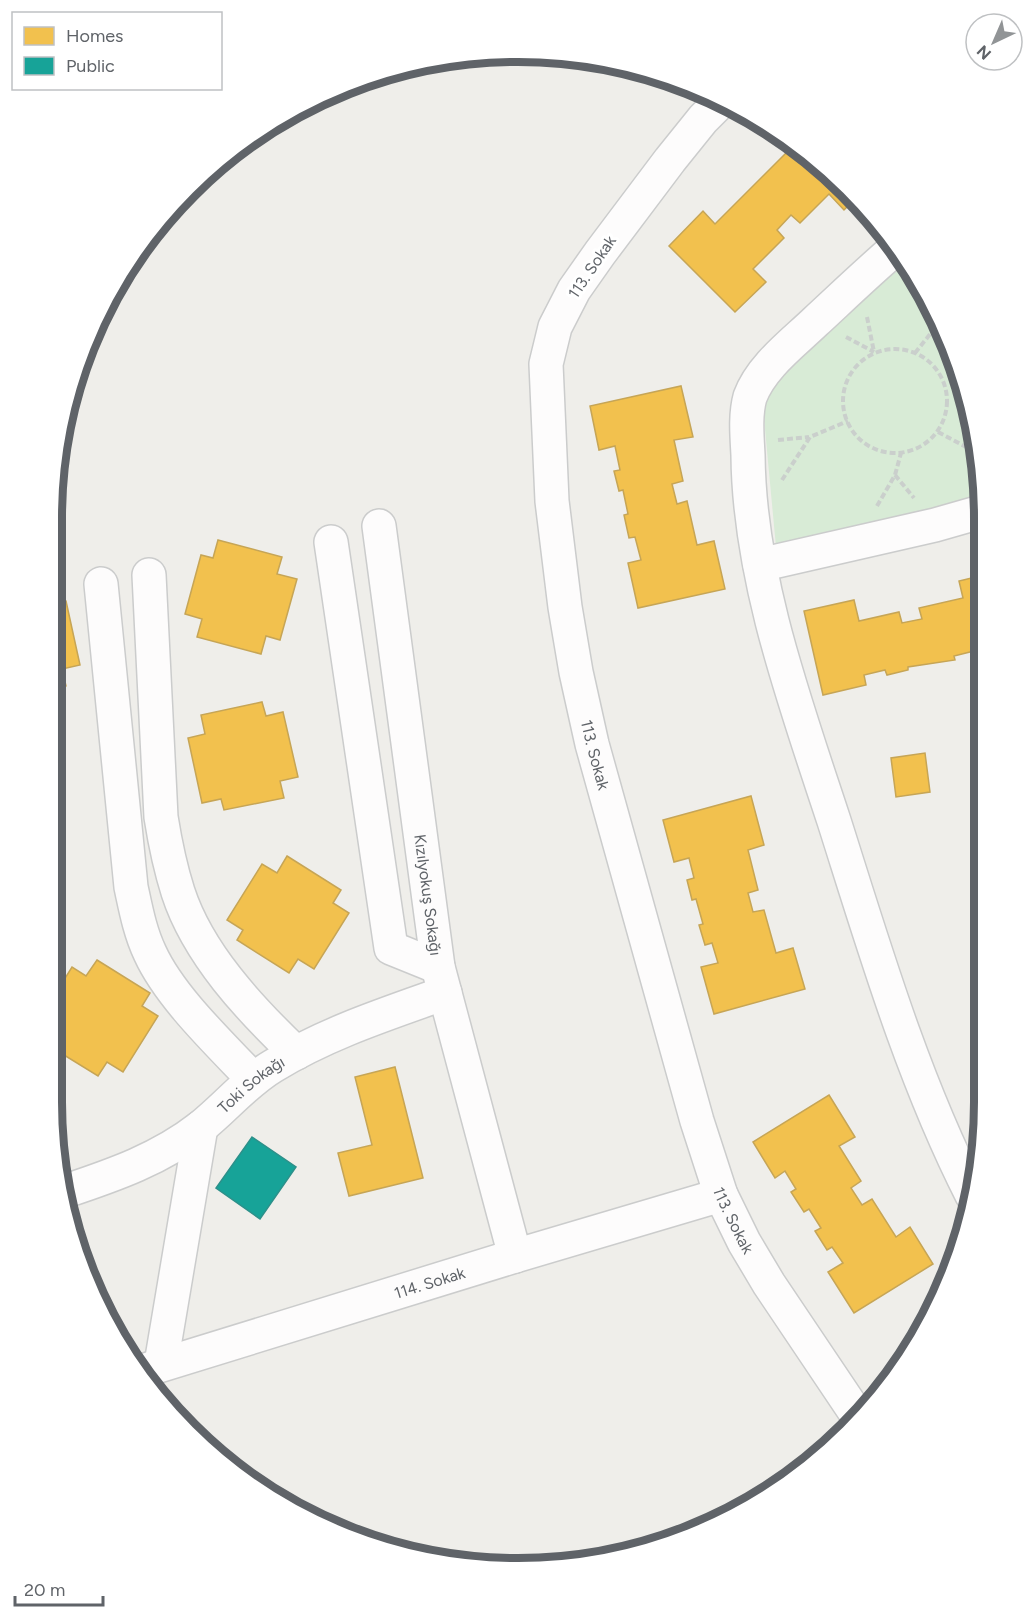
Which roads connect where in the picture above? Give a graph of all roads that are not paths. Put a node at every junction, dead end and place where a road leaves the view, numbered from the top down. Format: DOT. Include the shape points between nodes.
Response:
graph roads {
  1 [pos="715,107"];
  2 [pos="890,253"];
  3 [pos="974,513"];
  4 [pos="379,526"];
  5 [pos="331,542"];
  6 [pos="760,565"];
  7 [pos="149,575"];
  8 [pos="100,584"];
  9 [pos="441,980"];
  10 [pos="296,1053"];
  11 [pos="253,1079"];
  12 [pos="201,1127"];
  13 [pos="967,1184"];
  14 [pos="70,1190"];
  15 [pos="721,1196"];
  16 [pos="515,1256"];
  17 [pos="150,1368"];
  18 [pos="854,1411"];
  1 -- 15 [label="street, 113. Sokak" via="670,160 581,281 555,327 546,363 552,501 576,672 633,894"];
  2 -- 6 [label="street" via="780,355 761,377 751,397 747,416 748,486"];
  3 -- 6 [label="street"];
  4 -- 9 [label="street, Kızılyokuş Sokağı"];
  5 -- 9 [label="street" via="392,948"];
  6 -- 13 [label="street" via="803,726 854,886 910,1049"];
  7 -- 10 [label="street" via="161,816 178,894 192,925 238,994"];
  8 -- 11 [label="street" via="138,923 167,980"];
  9 -- 10 [label="street, Toki Sokağı"];
  9 -- 16 [label="street, Kızılyokuş Sokağı"];
  10 -- 11 [label="street, Toki Sokağı"];
  11 -- 12 [label="street, Toki Sokağı"];
  12 -- 14 [label="street, Toki Sokağı" via="150,1160"];
  12 -- 17 [label="street"];
  15 -- 16 [label="street, 114. Sokak"];
  15 -- 18 [label="street, 113. Sokak" via="769,1284"];
  16 -- 17 [label="street, 114. Sokak"];
}
